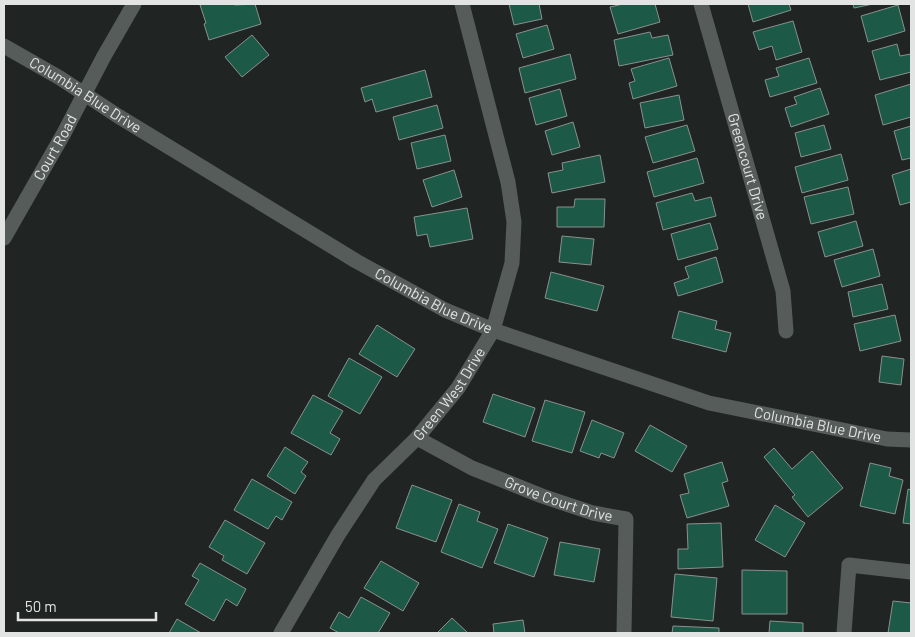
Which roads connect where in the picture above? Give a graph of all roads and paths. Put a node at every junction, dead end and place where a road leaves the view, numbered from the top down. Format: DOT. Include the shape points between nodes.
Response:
graph roads {
  1 [pos="134,4"];
  2 [pos="462,4"];
  3 [pos="701,4"];
  4 [pos="4,46"];
  5 [pos="84,94"];
  6 [pos="4,238"];
  7 [pos="493,330"];
  8 [pos="786,330"];
  9 [pos="417,438"];
  10 [pos="911,440"];
  11 [pos="911,572"];
  12 [pos="281,633"];
  13 [pos="624,633"];
  14 [pos="844,633"];
  1 -- 5 [label="street, Court Road"];
  2 -- 7 [label="street, Green West Drive" via="508,182 514,222 512,263"];
  3 -- 8 [label="street, Greencourt Drive" via="783,291"];
  4 -- 5 [label="street, Columbia Blue Drive"];
  5 -- 6 [label="street, Court Road"];
  5 -- 7 [label="street, Columbia Blue Drive" via="356,261 445,310"];
  7 -- 9 [label="street, Green West Drive" via="458,388"];
  7 -- 10 [label="street, Columbia Blue Drive" via="709,403 886,439"];
  9 -- 12 [label="street, Green West Drive" via="374,480"];
  9 -- 13 [label="street, Grove Court Drive" via="472,468 542,496 593,514 626,519"];
  11 -- 14 [label="street" via="850,565"];
}
